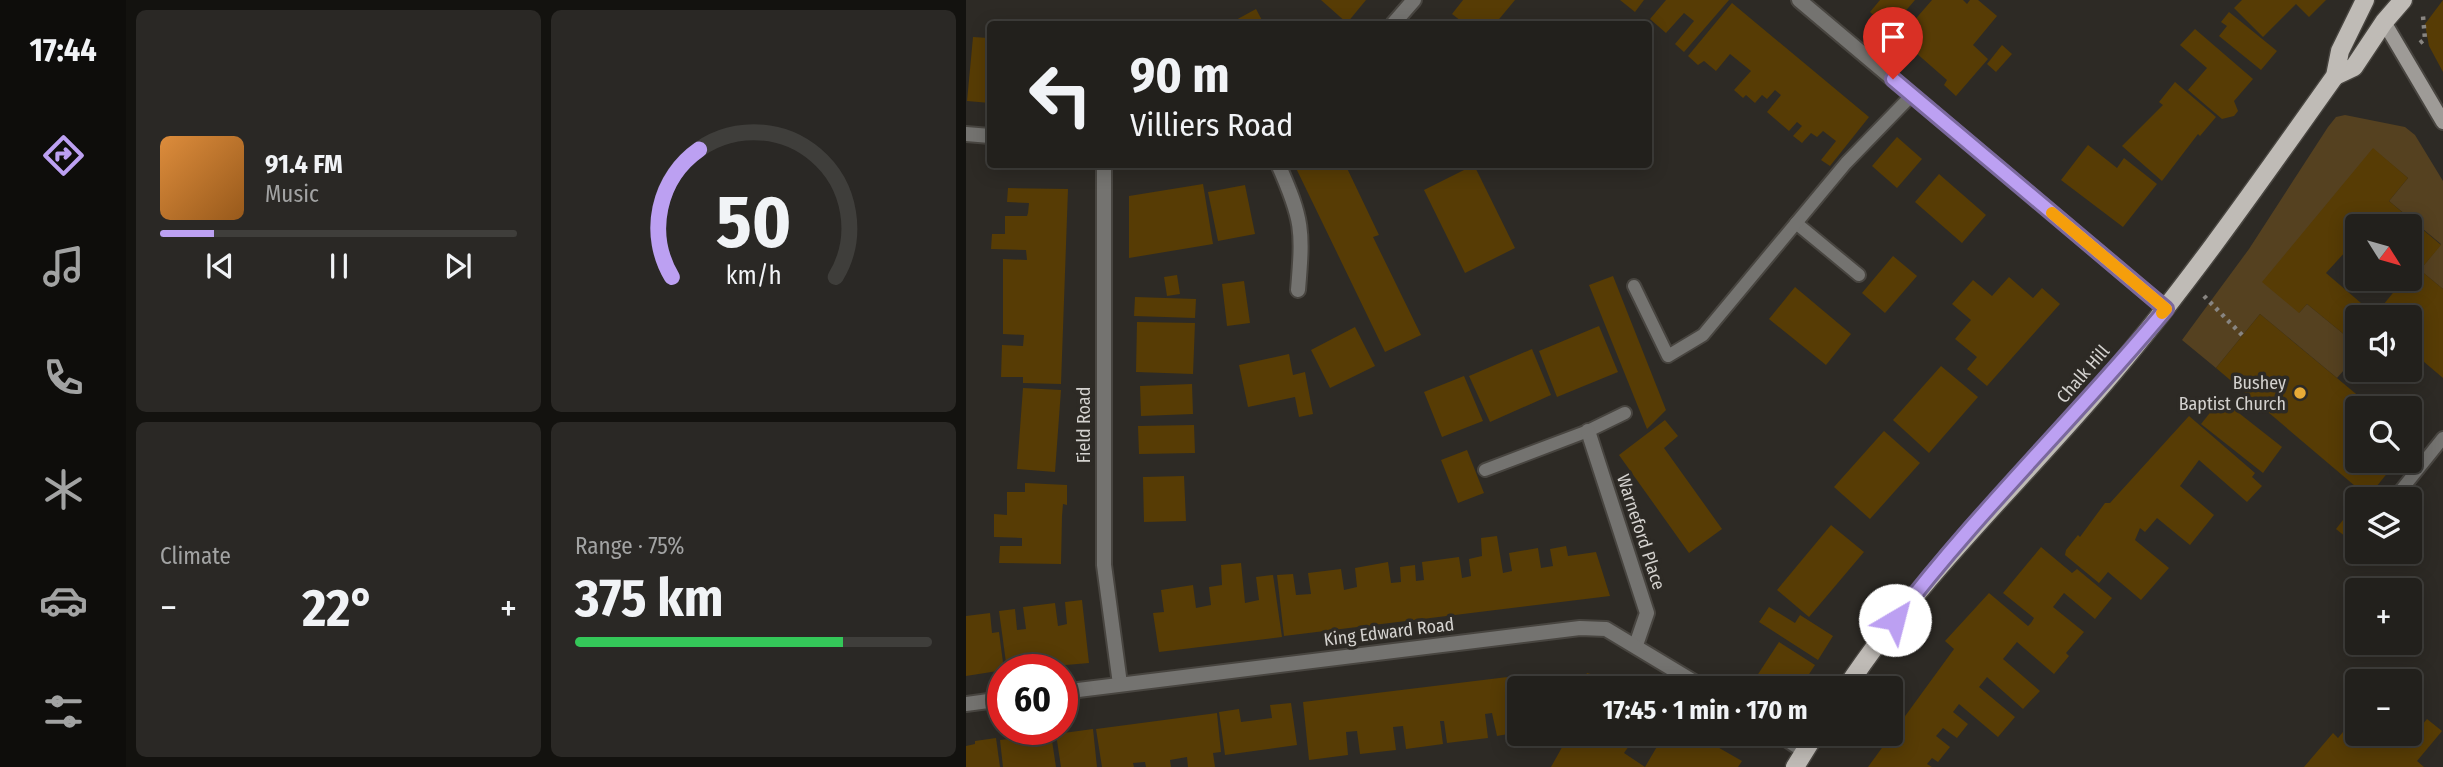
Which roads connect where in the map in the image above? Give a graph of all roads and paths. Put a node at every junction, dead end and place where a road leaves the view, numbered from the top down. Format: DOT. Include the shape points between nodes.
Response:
graph roads {
  1 [pos="1414,0"];
  2 [pos="1799,0"];
  3 [pos="2365,0"];
  4 [pos="2374,0"];
  5 [pos="2403,0"];
  6 [pos="1396,21"];
  7 [pos="2384,22"];
  8 [pos="2335,76"];
  9 [pos="1912,95"];
  10 [pos="2443,122"];
  11 [pos="966,134"];
  12 [pos="987,136"];
  13 [pos="1104,168"];
  14 [pos="1280,168"];
  15 [pos="1796,223"];
  16 [pos="1859,275"];
  17 [pos="1634,286"];
  18 [pos="1298,289"];
  19 [pos="2205,298"];
  20 [pos="2166,309"];
  21 [pos="2242,335"];
  22 [pos="1625,412"];
  23 [pos="1588,431"];
  24 [pos="2443,438"];
  25 [pos="1485,470"];
  26 [pos="2404,487"];
  27 [pos="1636,645"];
  28 [pos="1685,676"];
  29 [pos="1855,676"];
  30 [pos="1120,684"];
  31 [pos="1078,690"];
  32 [pos="987,701"];
  33 [pos="966,704"];
  34 [pos="1796,746"];
  35 [pos="1807,746"];
  36 [pos="1804,751"];
  37 [pos="1794,767"];
  1 -- 6 [label="street"];
  2 -- 9 [label="street"];
  3 -- 8 [label="main road, Chalk Hill" via="2340,51"];
  4 -- 7 [label="main road"];
  5 -- 7 [label="main road, Chalk Hill"];
  7 -- 8 [label="main road, Chalk Hill" via="2354,67"];
  7 -- 10 [label="main road"];
  8 -- 20 [label="main road, Chalk Hill"];
  9 -- 15 [label="lane"];
  9 -- 20 [label="street"];
  11 -- 12 [label="street"];
  13 -- 30 [label="street, Field Road" via="1104,565"];
  14 -- 18 [label="street" via="1298,209 1303,236"];
  15 -- 16 [label="lane"];
  15 -- 17 [label="lane" via="1703,335 1668,356"];
  19 -- 21 [label="path"];
  20 -- 29 [label="main road, Chalk Hill" via="1927,578"];
  22 -- 23 [label="lane"];
  23 -- 25 [label="lane"];
  23 -- 27 [label="street, Warneford Place" via="1647,613"];
  24 -- 26 [label="lane"];
  27 -- 28 [label="street, King Edward Road"];
  27 -- 30 [label="street, King Edward Road" via="1606,629 1580,628"];
  30 -- 31 [label="street, King Edward Road"];
  32 -- 33 [label="street"];
  34 -- 36 [label="street"];
  35 -- 36 [label="main road"];
  36 -- 37 [label="main road"];
}
